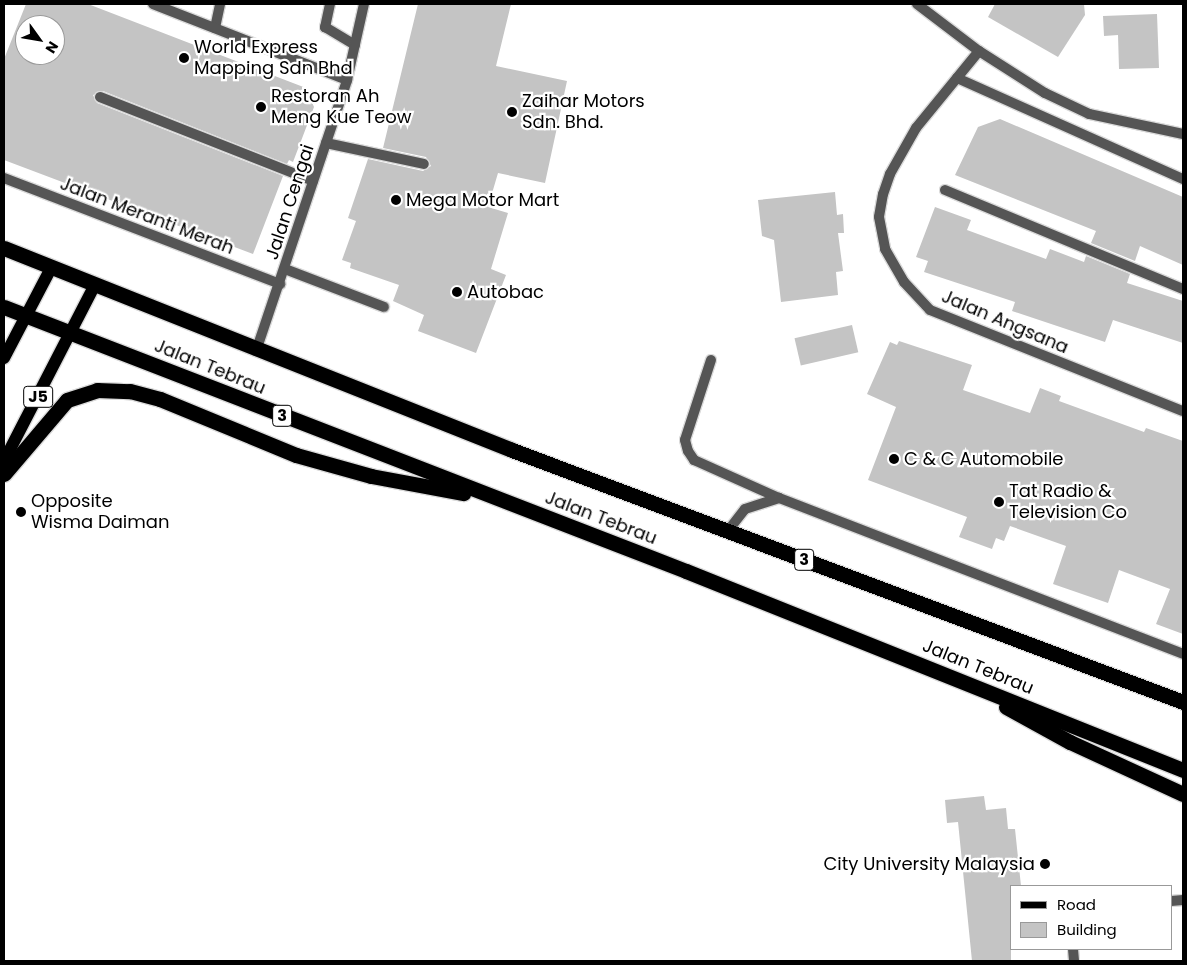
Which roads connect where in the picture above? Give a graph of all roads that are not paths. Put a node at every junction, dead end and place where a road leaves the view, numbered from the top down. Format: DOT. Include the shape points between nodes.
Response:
graph roads {
  1 [pos="153,4"];
  2 [pos="220,4"];
  3 [pos="330,4"];
  4 [pos="364,4"];
  5 [pos="917,4"];
  6 [pos="215,28"];
  7 [pos="355,44"];
  8 [pos="979,51"];
  9 [pos="957,78"];
  10 [pos="347,80"];
  11 [pos="100,97"];
  12 [pos="1183,134"];
  13 [pos="326,143"];
  14 [pos="424,164"];
  15 [pos="4,178"];
  16 [pos="1183,179"];
  17 [pos="314,181"];
  18 [pos="945,190"];
  19 [pos="4,248"];
  20 [pos="51,268"];
  21 [pos="285,269"];
  22 [pos="280,284"];
  23 [pos="95,285"];
  24 [pos="1183,289"];
  25 [pos="4,307"];
  26 [pos="384,307"];
  27 [pos="26,316"];
  28 [pos="71,332"];
  29 [pos="256,350"];
  30 [pos="4,358"];
  31 [pos="711,360"];
  32 [pos="1183,411"];
  33 [pos="4,461"];
  34 [pos="4,474"];
  35 [pos="494,498"];
  36 [pos="779,498"];
  37 [pos="727,532"];
  38 [pos="1183,654"];
  39 [pos="966,683"];
  40 [pos="1183,702"];
  41 [pos="1183,770"];
  42 [pos="1183,794"];
  1 -- 6 [label="street"];
  2 -- 6 [label="street"];
  3 -- 7 [label="street" via="325,27"];
  4 -- 7 [label="street, Jalan Cengai"];
  5 -- 8 [label="street"];
  6 -- 10 [label="street"];
  7 -- 10 [label="street, Jalan Cengai"];
  8 -- 9 [label="street, Jalan Angsana"];
  8 -- 12 [label="street" via="1045,93 1089,114"];
  9 -- 16 [label="street"];
  9 -- 32 [label="street, Jalan Angsana" via="916,128 890,174 883,194 879,218 886,249 904,282 930,310"];
  10 -- 13 [label="street, Jalan Cengai"];
  11 -- 17 [label="street"];
  13 -- 14 [label="street"];
  13 -- 17 [label="street, Jalan Cengai"];
  15 -- 22 [label="street, Jalan Meranti Merah"];
  17 -- 21 [label="street, Jalan Cengai"];
  18 -- 24 [label="street"];
  19 -- 20 [label="highway, Jalan Tebrau / 3"];
  20 -- 23 [label="highway, Jalan Tebrau / 3"];
  20 -- 27 [label="main road"];
  21 -- 22 [label="street, Jalan Cengai"];
  21 -- 26 [label="street"];
  22 -- 29 [label="street, Jalan Cengai"];
  23 -- 28 [label="main road, J5"];
  23 -- 29 [label="highway, Jalan Tebrau / 3"];
  25 -- 27 [label="highway, Jalan Tebrau / 3"];
  27 -- 28 [label="highway, Jalan Tebrau / 3"];
  27 -- 30 [label="main road"];
  28 -- 33 [label="main road, J5"];
  28 -- 35 [label="highway, Jalan Tebrau / 3"];
  29 -- 37 [label="highway, Jalan Tebrau / 3"];
  31 -- 36 [label="street" via="685,440 688,451 694,460"];
  34 -- 35 [label="highway" via="67,400 82,393 130,391 160,399 306,458 372,476"];
  35 -- 39 [label="highway, Jalan Tebrau / 3"];
  36 -- 37 [label="street" via="744,509"];
  36 -- 38 [label="street"];
  37 -- 40 [label="highway, Jalan Tebrau / 3"];
  39 -- 41 [label="highway, Jalan Tebrau / 3"];
  39 -- 42 [label="highway" via="1062,738"];
}
